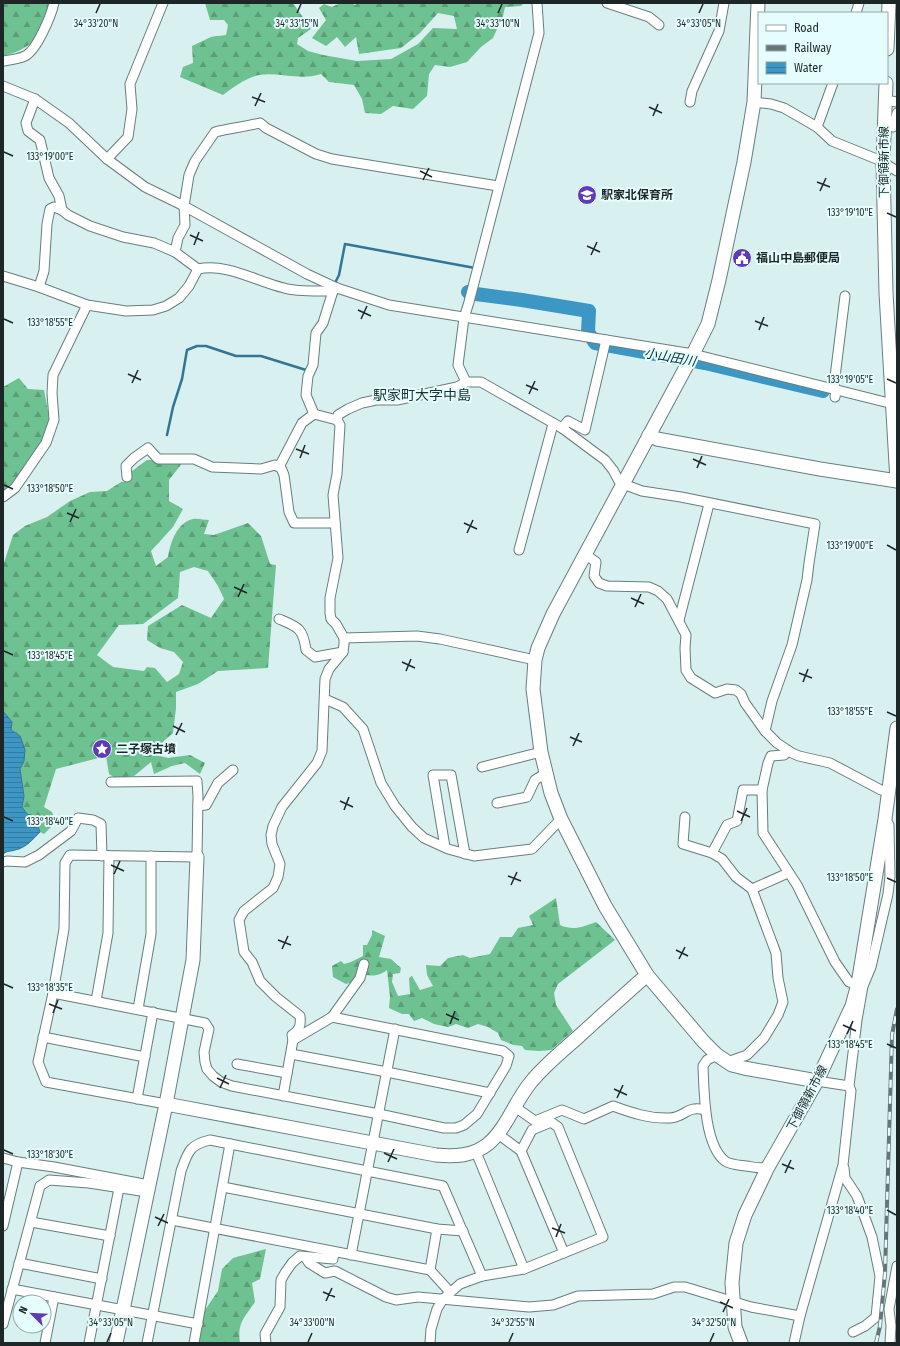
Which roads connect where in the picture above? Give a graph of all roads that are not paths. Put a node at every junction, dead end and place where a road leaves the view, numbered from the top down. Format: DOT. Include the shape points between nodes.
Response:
graph roads {
  1 [pos="54,3"];
  2 [pos="163,3"];
  3 [pos="537,3"];
  4 [pos="607,3"];
  5 [pos="724,3"];
  6 [pos="758,3"];
  7 [pos="889,3"];
  8 [pos="659,25"];
  9 [pos="888,26"];
  10 [pos="3,61"];
  11 [pos="833,84"];
  12 [pos="886,84"];
  13 [pos="3,86"];
  14 [pos="35,100"];
  15 [pos="891,101"];
  16 [pos="690,102"];
  17 [pos="754,102"];
  18 [pos="897,113"];
  19 [pos="817,127"];
  20 [pos="893,128"];
  21 [pos="107,159"];
  22 [pos="883,163"];
  23 [pos="897,171"];
  24 [pos="498,186"];
  25 [pos="184,206"];
  26 [pos="62,210"];
  27 [pos="175,252"];
  28 [pos="198,269"];
  29 [pos="3,276"];
  30 [pos="39,287"];
  31 [pos="335,290"];
  32 [pos="845,296"];
  33 [pos="87,305"];
  34 [pos="464,318"];
  35 [pos="606,340"];
  36 [pos="693,354"];
  37 [pos="466,382"];
  38 [pos="836,394"];
  39 [pos="895,405"];
  40 [pos="314,414"];
  41 [pos="337,420"];
  42 [pos="553,424"];
  43 [pos="562,428"];
  44 [pos="650,435"];
  45 [pos="279,467"];
  46 [pos="127,477"];
  47 [pos="897,481"];
  48 [pos="623,484"];
  49 [pos="3,497"];
  50 [pos="709,504"];
  51 [pos="335,523"];
  52 [pos="519,550"];
  53 [pos="586,555"];
  54 [pos="279,619"];
  55 [pos="679,620"];
  56 [pos="344,638"];
  57 [pos="343,652"];
  58 [pos="535,660"];
  59 [pos="325,699"];
  60 [pos="897,728"];
  61 [pos="765,731"];
  62 [pos="788,751"];
  63 [pos="541,752"];
  64 [pos="482,767"];
  65 [pos="233,770"];
  66 [pos="546,773"];
  67 [pos="111,782"];
  68 [pos="762,790"];
  69 [pos="888,791"];
  70 [pos="497,802"];
  71 [pos="198,806"];
  72 [pos="685,817"];
  73 [pos="561,819"];
  74 [pos="891,820"];
  75 [pos="445,847"];
  76 [pos="712,853"];
  77 [pos="465,854"];
  78 [pos="106,856"];
  79 [pos="151,856"];
  80 [pos="197,857"];
  81 [pos="3,862"];
  82 [pos="788,873"];
  83 [pos="894,876"];
  84 [pos="752,889"];
  85 [pos="364,964"];
  86 [pos="647,975"];
  87 [pos="860,985"];
  88 [pos="53,993"];
  89 [pos="96,1001"];
  90 [pos="138,1009"];
  91 [pos="153,1012"];
  92 [pos="332,1017"];
  93 [pos="182,1018"];
  94 [pos="395,1029"];
  95 [pos="43,1037"];
  96 [pos="293,1040"];
  97 [pos="291,1054"];
  98 [pos="717,1055"];
  99 [pos="145,1057"];
  100 [pos="729,1063"];
  101 [pos="237,1064"];
  102 [pos="387,1072"];
  103 [pos="287,1073"];
  104 [pos="818,1081"];
  105 [pos="849,1086"];
  106 [pos="490,1093"];
  107 [pos="283,1096"];
  108 [pos="137,1099"];
  109 [pos="166,1104"];
  110 [pos="515,1107"];
  111 [pos="705,1110"];
  112 [pos="379,1114"];
  113 [pos="498,1134"];
  114 [pos="373,1143"];
  115 [pos="230,1144"];
  116 [pos="521,1151"];
  117 [pos="476,1152"];
  118 [pos="3,1158"];
  119 [pos="18,1162"];
  120 [pos="843,1165"];
  121 [pos="768,1167"];
  122 [pos="368,1171"];
  123 [pos="223,1187"];
  124 [pos="119,1188"];
  125 [pos="148,1189"];
  126 [pos="360,1214"];
  127 [pos="172,1220"];
  128 [pos="30,1222"];
  129 [pos="3,1226"];
  130 [pos="215,1228"];
  131 [pos="437,1230"];
  132 [pos="462,1231"];
  133 [pos="110,1236"];
  134 [pos="334,1252"];
  135 [pos="564,1253"];
  136 [pos="351,1255"];
  137 [pos="305,1257"];
  138 [pos="19,1263"];
  139 [pos="897,1266"];
  140 [pos="524,1269"];
  141 [pos="430,1270"];
  142 [pos="482,1276"];
  143 [pos="880,1276"];
  144 [pos="102,1279"];
  145 [pos="894,1286"];
  146 [pos="12,1289"];
  147 [pos="450,1292"];
  148 [pos="54,1297"];
  149 [pos="443,1299"];
  150 [pos="734,1302"];
  151 [pos="97,1305"];
  152 [pos="123,1310"];
  153 [pos="152,1315"];
  154 [pos="800,1316"];
  155 [pos="3,1324"];
  156 [pos="198,1324"];
  157 [pos="894,1326"];
  158 [pos="853,1332"];
  159 [pos="45,1343"];
  160 [pos="89,1343"];
  161 [pos="116,1343"];
  162 [pos="147,1343"];
  163 [pos="194,1343"];
  164 [pos="266,1343"];
  165 [pos="430,1343"];
  166 [pos="741,1343"];
  167 [pos="794,1343"];
  168 [pos="890,1343"];
  1 -- 10 [label="street" via="37,43 26,56"];
  2 -- 21 [label="street" via="130,84 132,109 128,136"];
  3 -- 24 [label="street" via="539,33"];
  4 -- 8 [label="street" via="649,17"];
  5 -- 16 [label="street" via="719,32 692,91"];
  6 -- 17 [label="street"];
  7 -- 9 [label="street"];
  11 -- 19 [label="street"];
  12 -- 15 [label="street, 下御領新市線"];
  13 -- 14 [label="street"];
  14 -- 21 [label="street" via="69,122"];
  14 -- 26 [label="street" via="26,123 28,131 40,140 49,178 59,196"];
  15 -- 22 [label="street, 下御領新市線"];
  17 -- 19 [label="street" via="784,108"];
  17 -- 36 [label="street" via="719,280 708,324"];
  18 -- 20 [label="street"];
  19 -- 22 [label="street" via="832,141"];
  21 -- 25 [label="street" via="145,187"];
  22 -- 23 [label="street"];
  22 -- 39 [label="street, 下御領新市線" via="886,293"];
  24 -- 25 [label="street" via="332,159 316,154 260,123 215,132 195,161 189,175"];
  24 -- 34 [label="street"];
  25 -- 27 [label="street" via="185,225 178,238"];
  25 -- 31 [label="street"];
  26 -- 27 [label="street" via="90,226 123,237 154,243"];
  26 -- 30 [label="street" via="54,207 50,209 44,271"];
  27 -- 28 [label="street"];
  28 -- 31 [label="street" via="208,267 227,270 284,289"];
  28 -- 33 [label="street" via="179,298 166,306 153,310 126,312"];
  29 -- 30 [label="street"];
  30 -- 33 [label="street"];
  31 -- 34 [label="street" via="389,305"];
  31 -- 40 [label="street" via="323,323 316,333 313,365 308,376 306,395"];
  32 -- 38 [label="street" via="834,384"];
  33 -- 49 [label="street" via="52,375 54,420 46,443 15,488"];
  34 -- 35 [label="street"];
  34 -- 37 [label="street" via="458,365"];
  35 -- 36 [label="street"];
  35 -- 43 [label="street" via="585,430 568,421"];
  36 -- 38 [label="street"];
  36 -- 44 [label="street"];
  37 -- 41 [label="street" via="457,387 397,400 362,403 338,415"];
  37 -- 42 [label="street" via="481,382"];
  38 -- 39 [label="street"];
  39 -- 47 [label="street, 下御領新市線"];
  40 -- 41 [label="street"];
  40 -- 45 [label="street" via="302,423"];
  41 -- 51 [label="street" via="340,425 337,474 332,495"];
  42 -- 43 [label="street"];
  42 -- 52 [label="street"];
  43 -- 48 [label="street" via="605,460"];
  44 -- 47 [label="street" via="657,439"];
  44 -- 48 [label="street"];
  45 -- 46 [label="street" via="212,467 194,458 158,459 148,448 126,466"];
  45 -- 51 [label="street" via="282,468 284,475 289,512 294,523"];
  48 -- 50 [label="street" via="642,491"];
  48 -- 53 [label="street"];
  50 -- 55 [label="street"];
  50 -- 61 [label="street" via="815,524 807,580 792,645 772,701"];
  51 -- 56 [label="street" via="338,558 330,598 330,612 331,619"];
  53 -- 55 [label="street" via="596,562 594,576 599,583 607,586 649,587 658,591 667,600"];
  53 -- 58 [label="street" via="553,614"];
  54 -- 57 [label="street" via="296,626 304,636 306,650 315,658"];
  55 -- 61 [label="street" via="686,635 686,670 691,678 715,693 727,689 736,690"];
  56 -- 57 [label="street"];
  56 -- 58 [label="street" via="417,636"];
  57 -- 59 [label="street" via="329,669 325,679"];
  58 -- 63 [label="street" via="533,689"];
  59 -- 75 [label="street" via="343,708 363,729 381,783 412,827 424,838"];
  59 -- 96 [label="street" via="322,751 317,763 282,807 272,831 272,844 280,864 278,877 273,888 244,911 239,920 244,952 252,962 260,981 300,1016 301,1025 298,1032 292,1035"];
  60 -- 69 [label="street, 下御領新市線"];
  61 -- 62 [label="street"];
  62 -- 68 [label="street" via="784,755 771,756"];
  62 -- 69 [label="street" via="830,763 880,790"];
  63 -- 64 [label="street"];
  63 -- 66 [label="street"];
  65 -- 71 [label="street" via="218,783 206,805"];
  66 -- 70 [label="street" via="535,780 527,797"];
  66 -- 73 [label="street"];
  67 -- 71 [label="street" via="197,781"];
  68 -- 76 [label="street" via="743,790 737,821 727,826"];
  68 -- 82 [label="street" via="763,833"];
  69 -- 74 [label="street, 下御領新市線"];
  71 -- 80 [label="street"];
  72 -- 76 [label="street" via="683,844"];
  73 -- 77 [label="street" via="532,849 474,856"];
  73 -- 86 [label="street" via="605,906"];
  74 -- 83 [label="street" via="889,825"];
  74 -- 87 [label="street, 下御領新市線"];
  75 -- 77 [label="street"];
  75 -- 77 [label="street" via="433,775 451,775"];
  76 -- 84 [label="street" via="722,859 736,877"];
  78 -- 79 [label="street"];
  78 -- 81 [label="street" via="101,824 78,818 71,831 39,855 25,862"];
  78 -- 88 [label="street" via="70,855 65,863 64,929"];
  78 -- 89 [label="street" via="108,933"];
  79 -- 80 [label="street"];
  79 -- 90 [label="street" via="151,934"];
  80 -- 93 [label="street" via="193,960"];
  82 -- 84 [label="street"];
  82 -- 87 [label="street" via="797,885 835,962 849,982"];
  83 -- 87 [label="street" via="871,967"];
  84 -- 100 [label="street" via="776,953 783,1002 764,1038 747,1055"];
  85 -- 92 [label="street" via="360,978"];
  86 -- 98 [label="street"];
  86 -- 110 [label="street" via="548,1063"];
  87 -- 104 [label="street, 下御領新市線"];
  87 -- 105 [label="street"];
  88 -- 89 [label="street"];
  88 -- 95 [label="street"];
  89 -- 90 [label="street"];
  90 -- 91 [label="street"];
  91 -- 93 [label="street"];
  91 -- 99 [label="street"];
  92 -- 94 [label="street"];
  92 -- 96 [label="street"];
  93 -- 107 [label="street" via="205,1023 209,1029 204,1052 207,1069 213,1076 232,1086"];
  93 -- 109 [label="street"];
  94 -- 102 [label="street"];
  94 -- 106 [label="street" via="503,1051 509,1056 506,1066"];
  95 -- 99 [label="street"];
  95 -- 108 [label="street" via="38,1062 46,1082"];
  96 -- 97 [label="street"];
  97 -- 102 [label="street"];
  97 -- 103 [label="street"];
  98 -- 100 [label="street"];
  98 -- 111 [label="street" via="707,1060 703,1066"];
  99 -- 108 [label="street"];
  100 -- 104 [label="street"];
  101 -- 103 [label="street"];
  102 -- 106 [label="street"];
  102 -- 112 [label="street"];
  103 -- 107 [label="street"];
  104 -- 105 [label="street"];
  104 -- 121 [label="street, 下御領新市線"];
  105 -- 120 [label="street" via="851,1091"];
  106 -- 112 [label="street" via="477,1114 456,1128 444,1128"];
  107 -- 112 [label="street"];
  108 -- 109 [label="street"];
  109 -- 114 [label="street"];
  109 -- 125 [label="street"];
  110 -- 111 [label="street" via="535,1121 562,1110 584,1119 613,1106 653,1118 672,1118 690,1109"];
  110 -- 113 [label="street"];
  111 -- 121 [label="street" via="709,1132 720,1156 735,1164"];
  112 -- 114 [label="street"];
  113 -- 116 [label="street"];
  113 -- 117 [label="street"];
  114 -- 117 [label="street" via="436,1156 451,1157"];
  114 -- 122 [label="street"];
  115 -- 122 [label="street"];
  115 -- 123 [label="street"];
  115 -- 127 [label="street" via="210,1140 200,1142 188,1152 181,1171"];
  116 -- 135 [label="street"];
  116 -- 135 [label="street" via="532,1130 551,1122 558,1127 603,1237"];
  117 -- 140 [label="street"];
  118 -- 119 [label="street"];
  119 -- 125 [label="street" via="54,1167"];
  119 -- 129 [label="street"];
  120 -- 143 [label="street" via="845,1178 857,1196 872,1237"];
  120 -- 154 [label="street"];
  121 -- 150 [label="street, 下御領新市線" via="744,1215 736,1243 732,1282"];
  122 -- 126 [label="street"];
  122 -- 132 [label="street" via="443,1186"];
  123 -- 126 [label="street"];
  123 -- 130 [label="street"];
  124 -- 125 [label="street"];
  124 -- 128 [label="street" via="49,1180 40,1186"];
  124 -- 133 [label="street"];
  125 -- 152 [label="street"];
  126 -- 131 [label="street"];
  126 -- 136 [label="street"];
  127 -- 130 [label="street"];
  127 -- 153 [label="street"];
  128 -- 133 [label="street"];
  128 -- 138 [label="street"];
  130 -- 134 [label="street"];
  130 -- 156 [label="street"];
  131 -- 132 [label="street"];
  131 -- 141 [label="street"];
  132 -- 142 [label="street"];
  133 -- 144 [label="street"];
  134 -- 136 [label="street"];
  134 -- 137 [label="street" via="333,1259"];
  135 -- 140 [label="street"];
  136 -- 141 [label="street"];
  137 -- 149 [label="street" via="308,1263 325,1273 335,1271 386,1297 396,1300 418,1297"];
  137 -- 164 [label="street" via="300,1256 284,1273 280,1307 265,1334"];
  138 -- 144 [label="street"];
  138 -- 146 [label="street"];
  139 -- 145 [label="street"];
  140 -- 142 [label="street"];
  141 -- 147 [label="street"];
  142 -- 147 [label="street" via="460,1284"];
  143 -- 145 [label="street"];
  143 -- 158 [label="street" via="876,1317 866,1326"];
  144 -- 151 [label="street"];
  145 -- 157 [label="street" via="889,1310"];
  146 -- 148 [label="street"];
  146 -- 155 [label="street"];
  147 -- 149 [label="street"];
  148 -- 151 [label="street"];
  148 -- 159 [label="street"];
  149 -- 150 [label="street" via="529,1307 553,1305 578,1296 653,1294 674,1286"];
  149 -- 165 [label="street" via="431,1329"];
  150 -- 154 [label="street"];
  150 -- 166 [label="street, 下御領新市線" via="735,1326"];
  151 -- 152 [label="street"];
  151 -- 160 [label="street"];
  152 -- 153 [label="street"];
  152 -- 161 [label="street"];
  153 -- 156 [label="street"];
  153 -- 162 [label="street"];
  154 -- 167 [label="street"];
  156 -- 163 [label="street"];
  157 -- 168 [label="street"];
}
